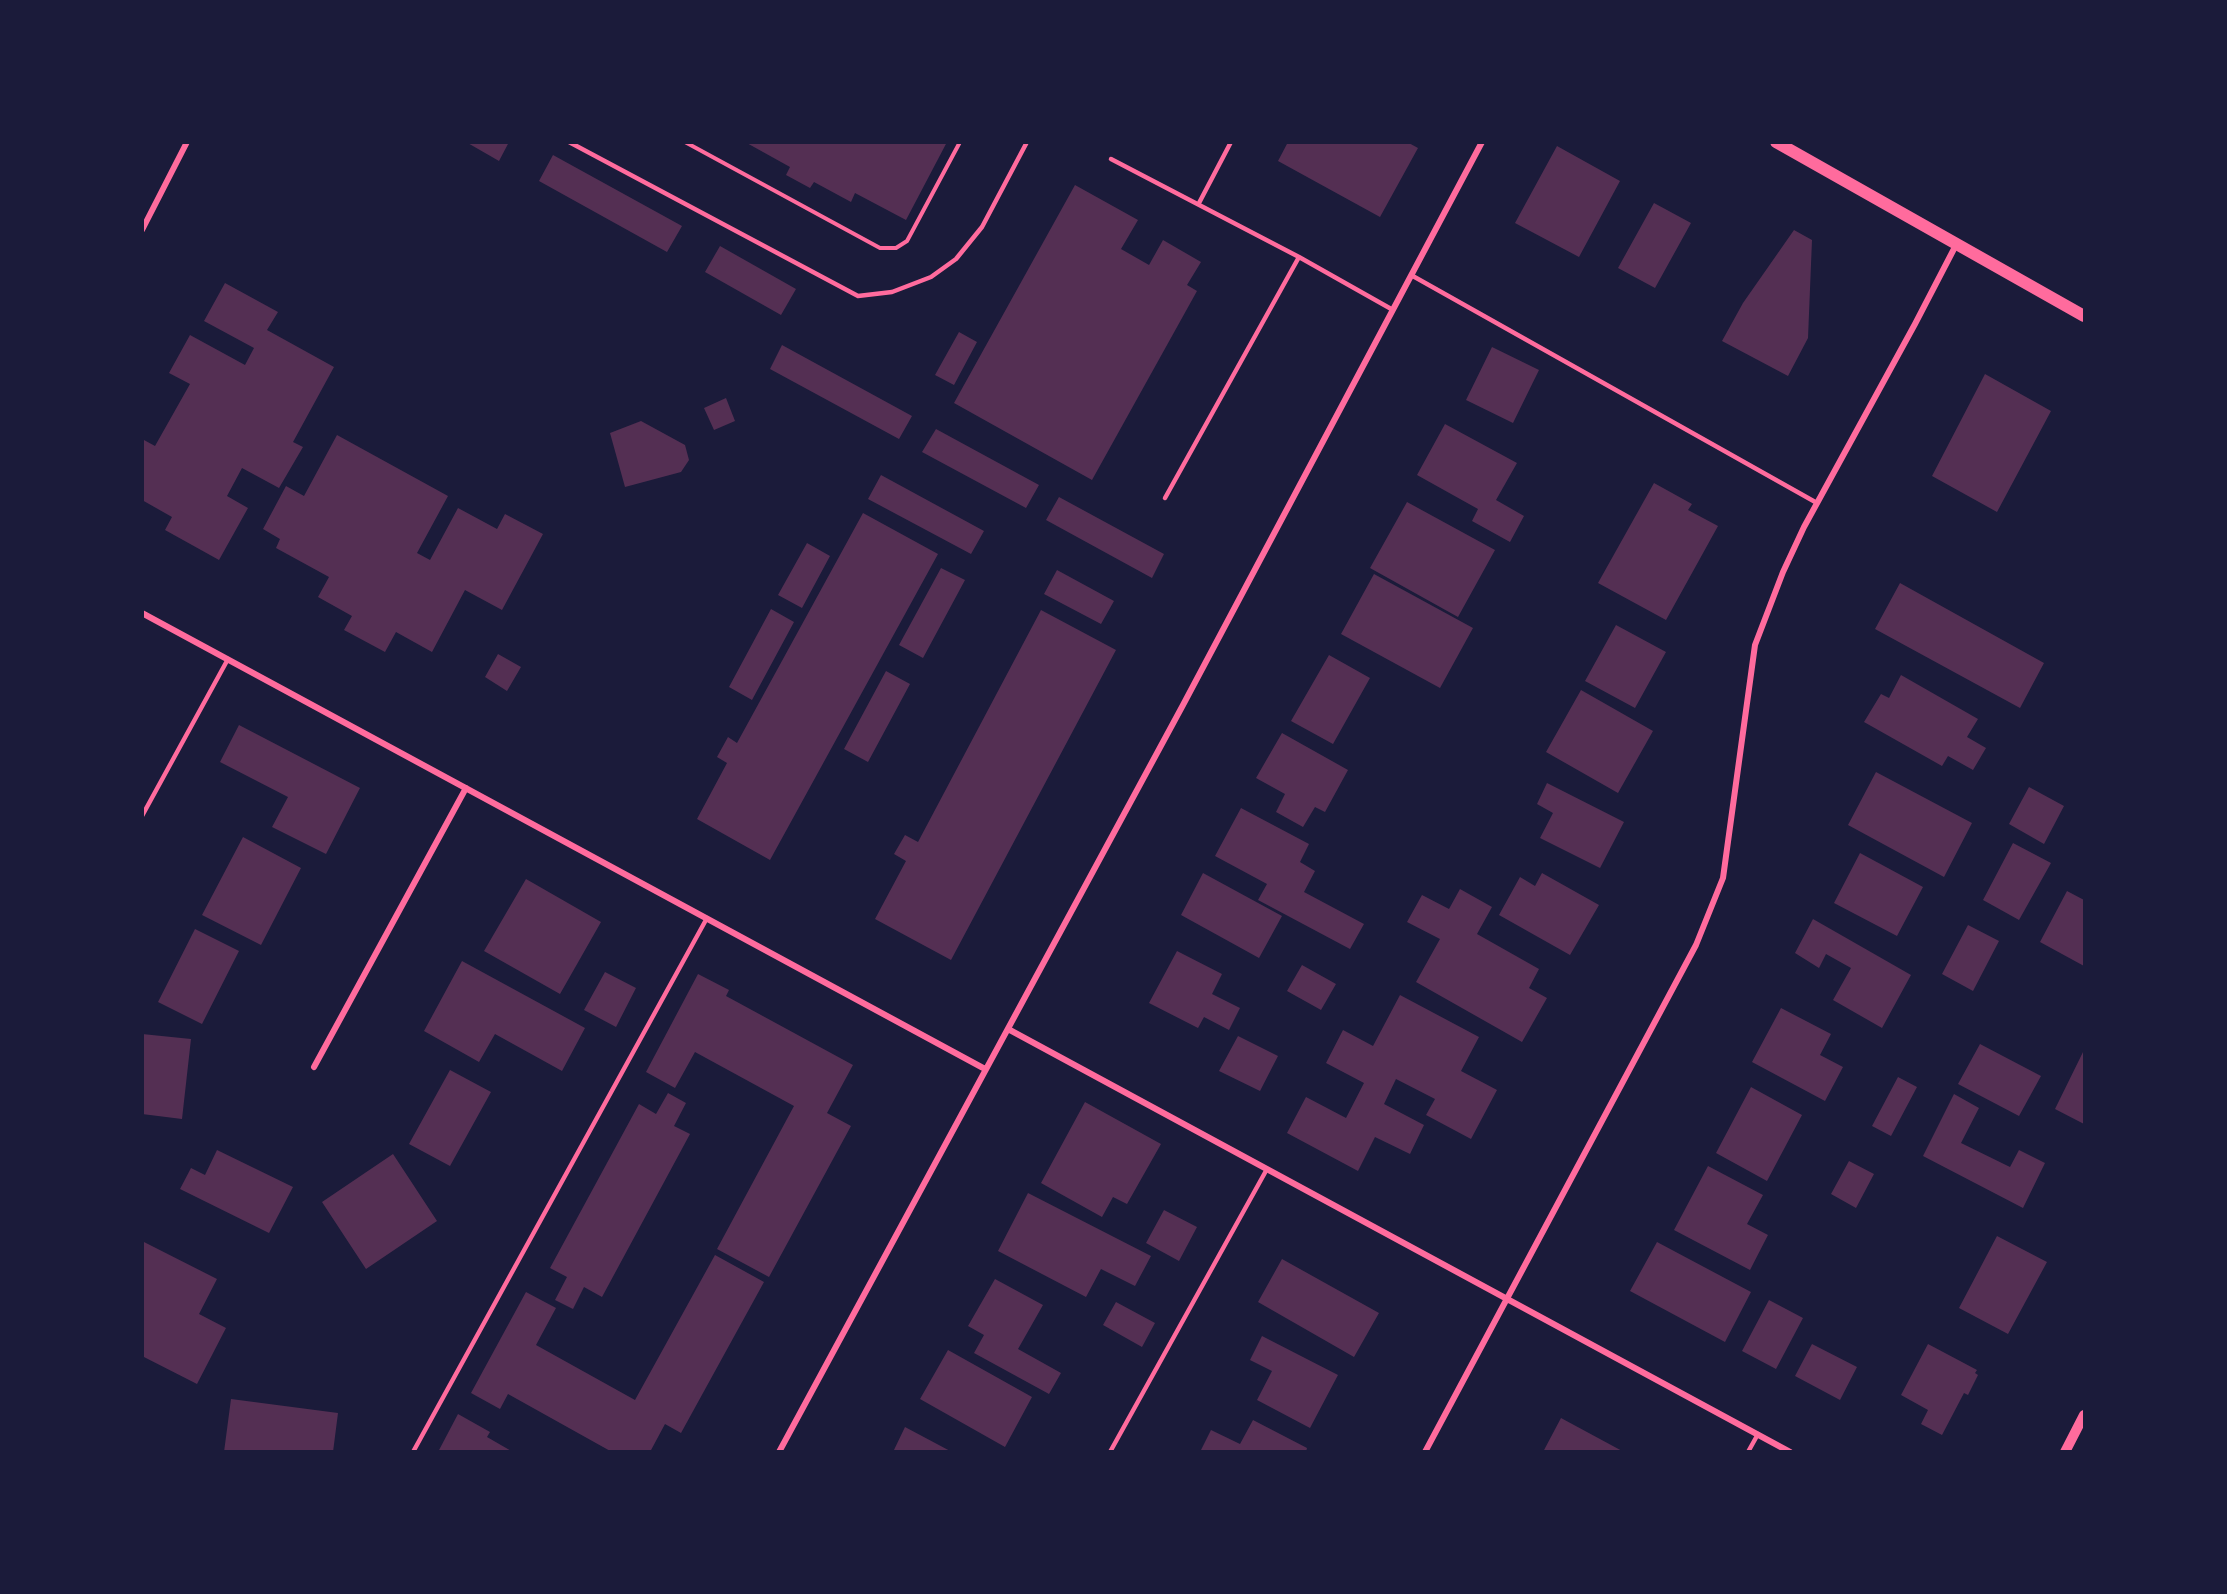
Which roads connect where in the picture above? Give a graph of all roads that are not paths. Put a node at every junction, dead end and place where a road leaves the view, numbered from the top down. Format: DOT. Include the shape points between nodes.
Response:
graph roads {
  1 [pos="187,142"];
  2 [pos="569,142"];
  3 [pos="1027,142"];
  4 [pos="1230,142"];
  5 [pos="1482,142"];
  6 [pos="1776,142"];
  7 [pos="1111,159"];
  8 [pos="1199,204"];
  9 [pos="142,230"];
  10 [pos="1956,245"];
  11 [pos="1299,257"];
  12 [pos="1411,275"];
  13 [pos="1393,310"];
  14 [pos="2085,316"];
  15 [pos="1165,498"];
  16 [pos="1817,503"];
  17 [pos="142,613"];
  18 [pos="228,659"];
  19 [pos="466,788"];
  20 [pos="142,816"];
  21 [pos="707,918"];
  22 [pos="1008,1029"];
  23 [pos="314,1067"];
  24 [pos="985,1070"];
  25 [pos="1267,1169"];
  26 [pos="1508,1298"];
  27 [pos="2085,1415"];
  28 [pos="1758,1434"];
  29 [pos="413,1452"];
  30 [pos="779,1452"];
  31 [pos="1110,1452"];
  32 [pos="1425,1452"];
  33 [pos="1748,1452"];
  34 [pos="1790,1452"];
  35 [pos="2065,1452"];
  1 -- 9 [label="street"];
  2 -- 3 [label="lane" via="858,296 892,292 931,277 956,259 982,227"];
  4 -- 8 [label="lane"];
  5 -- 12 [label="street"];
  6 -- 10 [label="main road"];
  7 -- 8 [label="lane"];
  8 -- 11 [label="lane"];
  10 -- 14 [label="main road"];
  10 -- 16 [label="street"];
  11 -- 13 [label="lane"];
  11 -- 15 [label="lane"];
  12 -- 13 [label="street"];
  12 -- 16 [label="lane"];
  13 -- 22 [label="street"];
  16 -- 26 [label="street" via="1783,572 1755,645 1723,878 1696,945"];
  17 -- 18 [label="street"];
  18 -- 19 [label="street"];
  18 -- 20 [label="lane"];
  19 -- 21 [label="street"];
  19 -- 23 [label="street"];
  21 -- 24 [label="street"];
  21 -- 29 [label="lane"];
  22 -- 24 [label="street"];
  22 -- 25 [label="street"];
  24 -- 30 [label="street"];
  25 -- 26 [label="street"];
  25 -- 31 [label="lane"];
  26 -- 28 [label="street"];
  26 -- 32 [label="street"];
  27 -- 35 [label="street"];
  28 -- 33 [label="lane"];
  28 -- 34 [label="street"];
}
